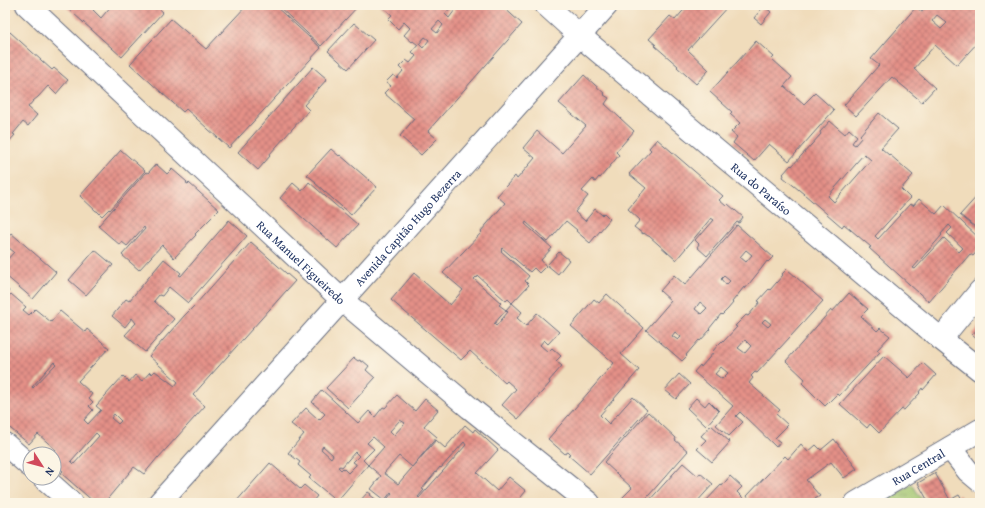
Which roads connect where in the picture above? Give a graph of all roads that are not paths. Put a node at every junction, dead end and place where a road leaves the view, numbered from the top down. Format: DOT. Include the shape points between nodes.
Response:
graph roads {
  1 [pos="28,5"];
  2 [pos="546,5"];
  3 [pos="607,5"];
  4 [pos="580,36"];
  5 [pos="980,291"];
  6 [pos="342,300"];
  7 [pos="941,339"];
  8 [pos="980,370"];
  9 [pos="980,430"];
  10 [pos="5,444"];
  11 [pos="950,448"];
  12 [pos="22,459"];
  13 [pos="980,481"];
  14 [pos="53,486"];
  15 [pos="72,503"];
  16 [pos="159,503"];
  17 [pos="589,503"];
  18 [pos="856,503"];
  1 -- 6 [label="street, Rua Manuel Figueiredo"];
  2 -- 4 [label="street, Rua do Paraíso"];
  3 -- 4 [label="street, Avenida Capitão Hugo Bezerra"];
  4 -- 6 [label="street, Avenida Capitão Hugo Bezerra"];
  4 -- 7 [label="street, Rua do Paraíso"];
  5 -- 7 [label="street"];
  6 -- 16 [label="street, Avenida Capitão Hugo Bezerra"];
  6 -- 17 [label="street, Rua Manuel Figueiredo" via="470,408"];
  7 -- 8 [label="street, Rua do Paraíso"];
  9 -- 11 [label="street, Rua Central"];
  10 -- 12 [label="street"];
  11 -- 13 [label="street" via="968,471"];
  11 -- 18 [label="street, Rua Central"];
  14 -- 15 [label="street"];
}
